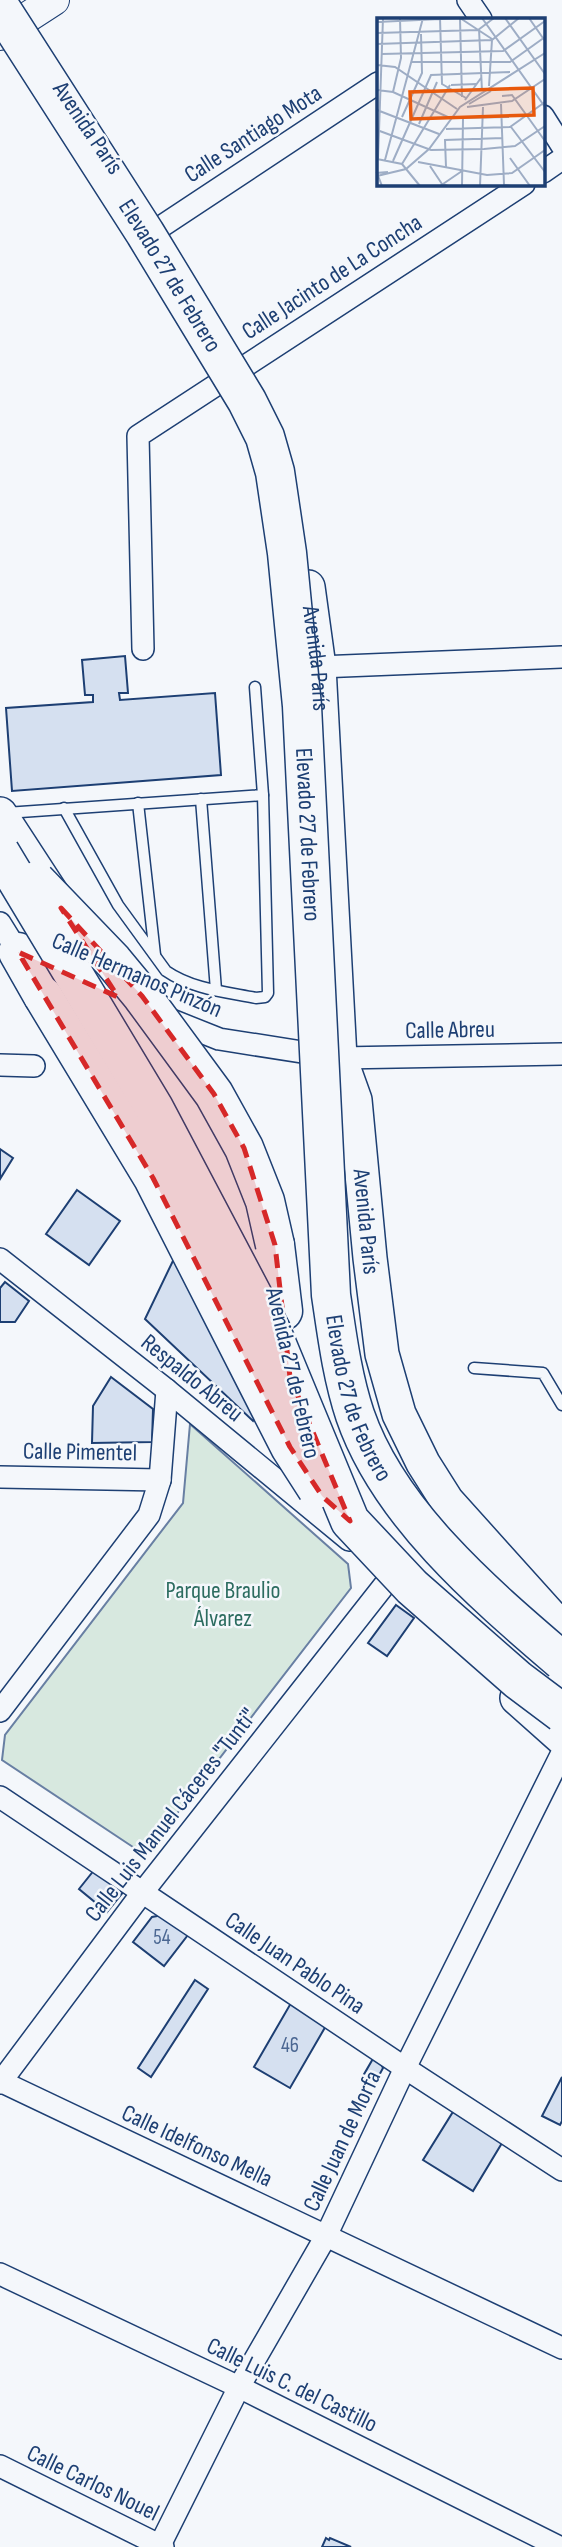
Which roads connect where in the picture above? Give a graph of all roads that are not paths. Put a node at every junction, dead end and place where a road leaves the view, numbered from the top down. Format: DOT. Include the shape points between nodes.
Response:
graph roads {
  1 [pos="54,0"];
  2 [pos="5,16"];
  3 [pos="377,84"];
  4 [pos="544,118"];
  5 [pos="562,146"];
  6 [pos="562,159"];
  7 [pos="544,171"];
  8 [pos="521,186"];
  9 [pos="156,230"];
  10 [pos="241,367"];
  11 [pos="143,649"];
  12 [pos="562,657"];
  13 [pos="319,667"];
  14 [pos="255,687"];
  15 [pos="263,795"];
  16 [pos="201,799"];
  17 [pos="138,803"];
  18 [pos="64,808"];
  19 [pos="0,814"];
  20 [pos="0,845"];
  21 [pos="0,852"];
  22 [pos="6,940"];
  23 [pos="155,957"];
  24 [pos="216,990"];
  25 [pos="118,997"];
  26 [pos="562,1054"];
  27 [pos="340,1058"];
  28 [pos="0,1065"];
  29 [pos="34,1066"];
  30 [pos="0,1259"];
  31 [pos="283,1311"];
  32 [pos="474,1368"];
  33 [pos="167,1390"];
  34 [pos="562,1405"];
  35 [pos="0,1477"];
  36 [pos="160,1480"];
  37 [pos="350,1530"];
  38 [pos="386,1583"];
  39 [pos="562,1629"];
  40 [pos="562,1644"];
  41 [pos="562,1661"];
  42 [pos="0,1711"];
  43 [pos="562,1713"];
  44 [pos="562,1738"];
  45 [pos="562,1753"];
  46 [pos="0,1797"];
  47 [pos="142,1893"];
  48 [pos="405,2068"];
  49 [pos="0,2082"];
  50 [pos="562,2170"];
  51 [pos="326,2236"];
  52 [pos="0,2274"];
  53 [pos="562,2348"];
  54 [pos="239,2386"];
  55 [pos="0,2466"];
  56 [pos="161,2546"];
  57 [pos="559,2547"];
  1 -- 2 [label="main road"];
  2 -- 9 [label="main road, Avenida París"];
  2 -- 41 [label="highway, Elevado 27 de Febrero, bridge" via="247,401 265,437 275,472 302,706 331,1295 355,1415 372,1453 422,1526 456,1564"];
  3 -- 9 [label="street, Calle Santiago Mota"];
  4 -- 5 [label="street"];
  6 -- 7 [label="street"];
  8 -- 10 [label="street, Calle Jacinto de La Concha"];
  9 -- 10 [label="main road, Avenida París"];
  10 -- 11 [label="street, Calle Jacinto de La Concha" via="138,436"];
  10 -- 13 [label="main road, Avenida París" via="271,418 293,481"];
  12 -- 13 [label="street"];
  13 -- 27 [label="main road, Avenida París"];
  14 -- 15 [label="lane"];
  15 -- 16 [label="lane"];
  15 -- 24 [label="lane" via="268,993 256,998"];
  16 -- 17 [label="lane"];
  16 -- 24 [label="lane"];
  17 -- 18 [label="lane"];
  17 -- 23 [label="lane"];
  18 -- 19 [label="lane"];
  18 -- 23 [label="lane" via="118,905"];
  19 -- 25 [label="main road, Avenida 27 de Febrero"];
  20 -- 31 [label="highway, bridge" via="113,961 214,1094 244,1148 265,1200"];
  21 -- 37 [label="highway, bridge" via="155,1108 271,1330"];
  22 -- 25 [label="street, Calle Hermanos Pinzón"];
  22 -- 37 [label="highway, bridge" via="153,1178 290,1447"];
  23 -- 24 [label="lane" via="176,978"];
  25 -- 27 [label="street, Calle Hermanos Pinzón" via="219,1039"];
  25 -- 31 [label="main road, Avenida 27 de Febrero" via="220,1159"];
  26 -- 27 [label="street, Calle Abreu"];
  27 -- 39 [label="main road, Avenida París" via="355,1100 382,1354 399,1414 447,1502"];
  27 -- 40 [label="highway" via="335,1104 344,1285 363,1398 380,1441 426,1517"];
  28 -- 29 [label="street"];
  30 -- 33 [label="street, Respaldo Abreu"];
  31 -- 37 [label="main road, Avenida 27 de Febrero" via="288,1366 304,1439 319,1479"];
  32 -- 34 [label="lane" via="543,1373"];
  33 -- 36 [label="street"];
  33 -- 37 [label="street, Respaldo Abreu"];
  35 -- 36 [label="street, Calle Pimentel"];
  36 -- 42 [label="street" via="149,1515"];
  37 -- 38 [label="main road, Avenida 27 de Febrero"];
  37 -- 43 [label="highway, bridge"];
  38 -- 44 [label="main road, Avenida 27 de Febrero"];
  38 -- 47 [label="street, Calle Luis Manuel Cáceres \"Tunti\""];
  45 -- 48 [label="street, Calle Juan de Morfa"];
  46 -- 47 [label="street, Calle Juan Pablo Pina"];
  47 -- 48 [label="street, Calle Juan Pablo Pina"];
  47 -- 49 [label="street, Calle Luis Manuel Cáceres \"Tunti\""];
  48 -- 50 [label="street, Calle Juan Pablo Pina"];
  48 -- 51 [label="street, Calle Juan de Morfa"];
  49 -- 51 [label="street, Calle Idelfonso Mella"];
  51 -- 53 [label="street, Calle Idelfonso Mella"];
  51 -- 54 [label="street, Calle Juan de Morfa"];
  52 -- 54 [label="street, Calle Luis C. del Castillo"];
  54 -- 56 [label="street, Calle Juan de Morfa"];
  54 -- 57 [label="street, Calle Luis C. del Castillo"];
  55 -- 56 [label="street, Calle Carlos Nouel"];
}
